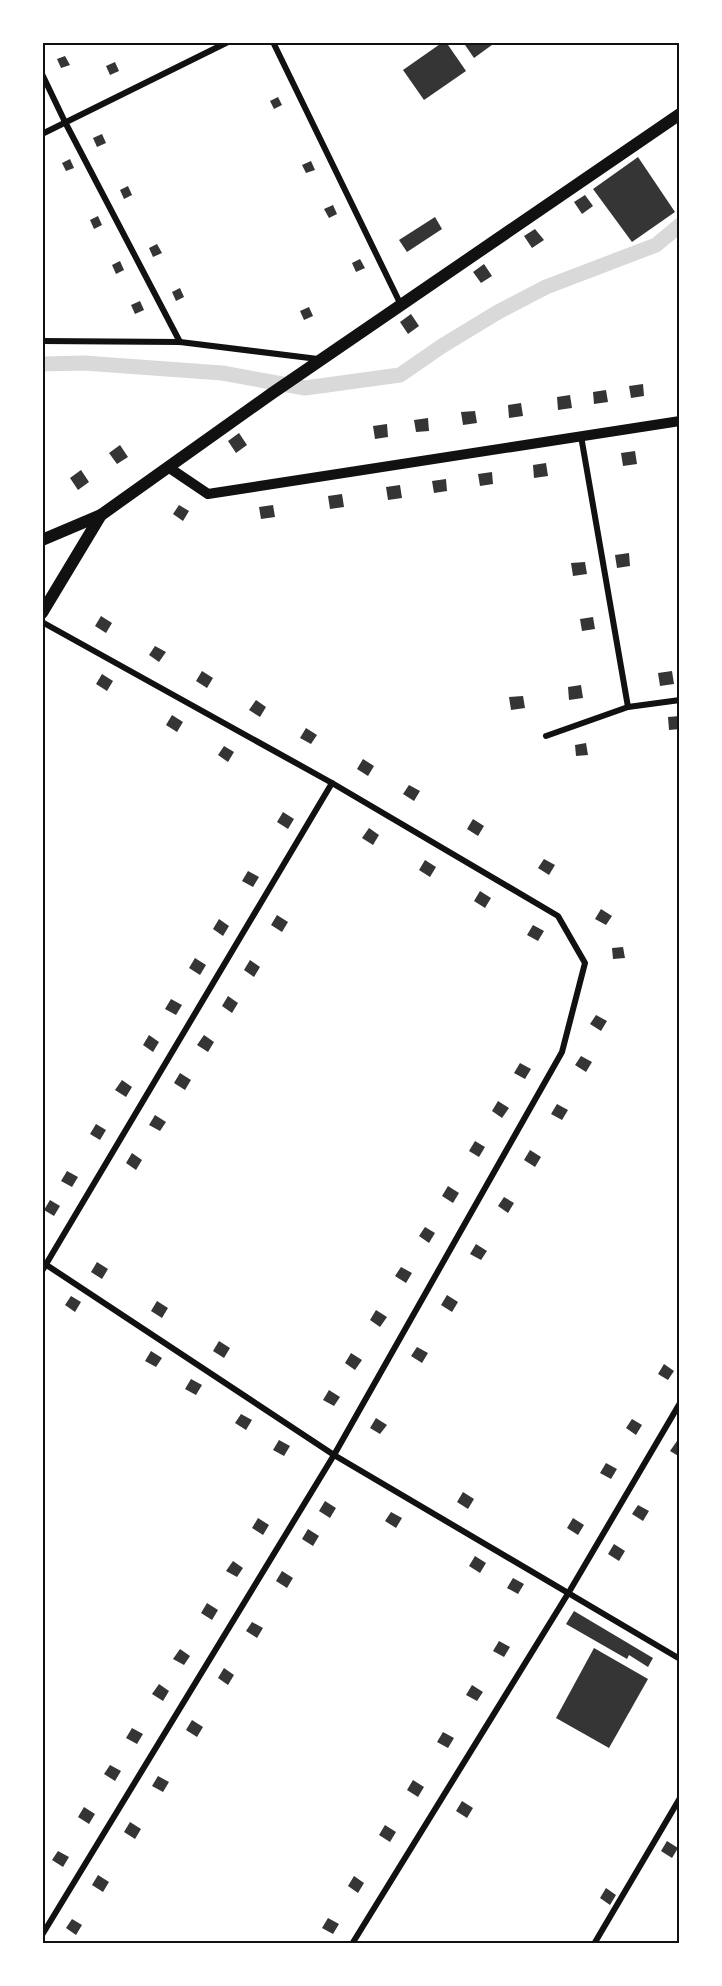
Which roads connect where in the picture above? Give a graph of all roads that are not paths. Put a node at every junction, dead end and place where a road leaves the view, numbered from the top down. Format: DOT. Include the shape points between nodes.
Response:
graph roads {
  1 [pos="228,42"];
  2 [pos="273,42"];
  3 [pos="42,74"];
  4 [pos="680,114"];
  5 [pos="65,122"];
  6 [pos="42,134"];
  7 [pos="401,306"];
  8 [pos="42,341"];
  9 [pos="180,342"];
  10 [pos="322,360"];
  11 [pos="680,421"];
  12 [pos="581,436"];
  13 [pos="168,467"];
  14 [pos="101,515"];
  15 [pos="42,540"];
  16 [pos="42,613"];
  17 [pos="42,622"];
  18 [pos="680,700"];
  19 [pos="628,707"];
  20 [pos="546,736"];
  21 [pos="333,783"];
  22 [pos="43,1266"];
  23 [pos="680,1404"];
  24 [pos="334,1455"];
  25 [pos="569,1592"];
  26 [pos="680,1659"];
  27 [pos="680,1798"];
  28 [pos="42,1935"];
  29 [pos="352,1944"];
  30 [pos="594,1944"];
  1 -- 5 [label="street"];
  2 -- 7 [label="street"];
  3 -- 5 [label="street"];
  4 -- 7 [label="main road"];
  5 -- 6 [label="street"];
  5 -- 9 [label="street"];
  7 -- 10 [label="main road"];
  8 -- 9 [label="street"];
  9 -- 10 [label="street"];
  10 -- 13 [label="main road"];
  11 -- 12 [label="street"];
  12 -- 13 [label="street" via="208,494"];
  12 -- 19 [label="street"];
  13 -- 14 [label="main road"];
  14 -- 15 [label="main road"];
  14 -- 16 [label="main road"];
  17 -- 21 [label="street"];
  18 -- 19 [label="street"];
  19 -- 20 [label="street"];
  21 -- 22 [label="street"];
  21 -- 24 [label="street" via="558,916 585,963 562,1052"];
  22 -- 24 [label="street"];
  23 -- 25 [label="street"];
  24 -- 25 [label="street"];
  24 -- 28 [label="street"];
  25 -- 26 [label="street"];
  25 -- 29 [label="street"];
  27 -- 30 [label="street"];
}
